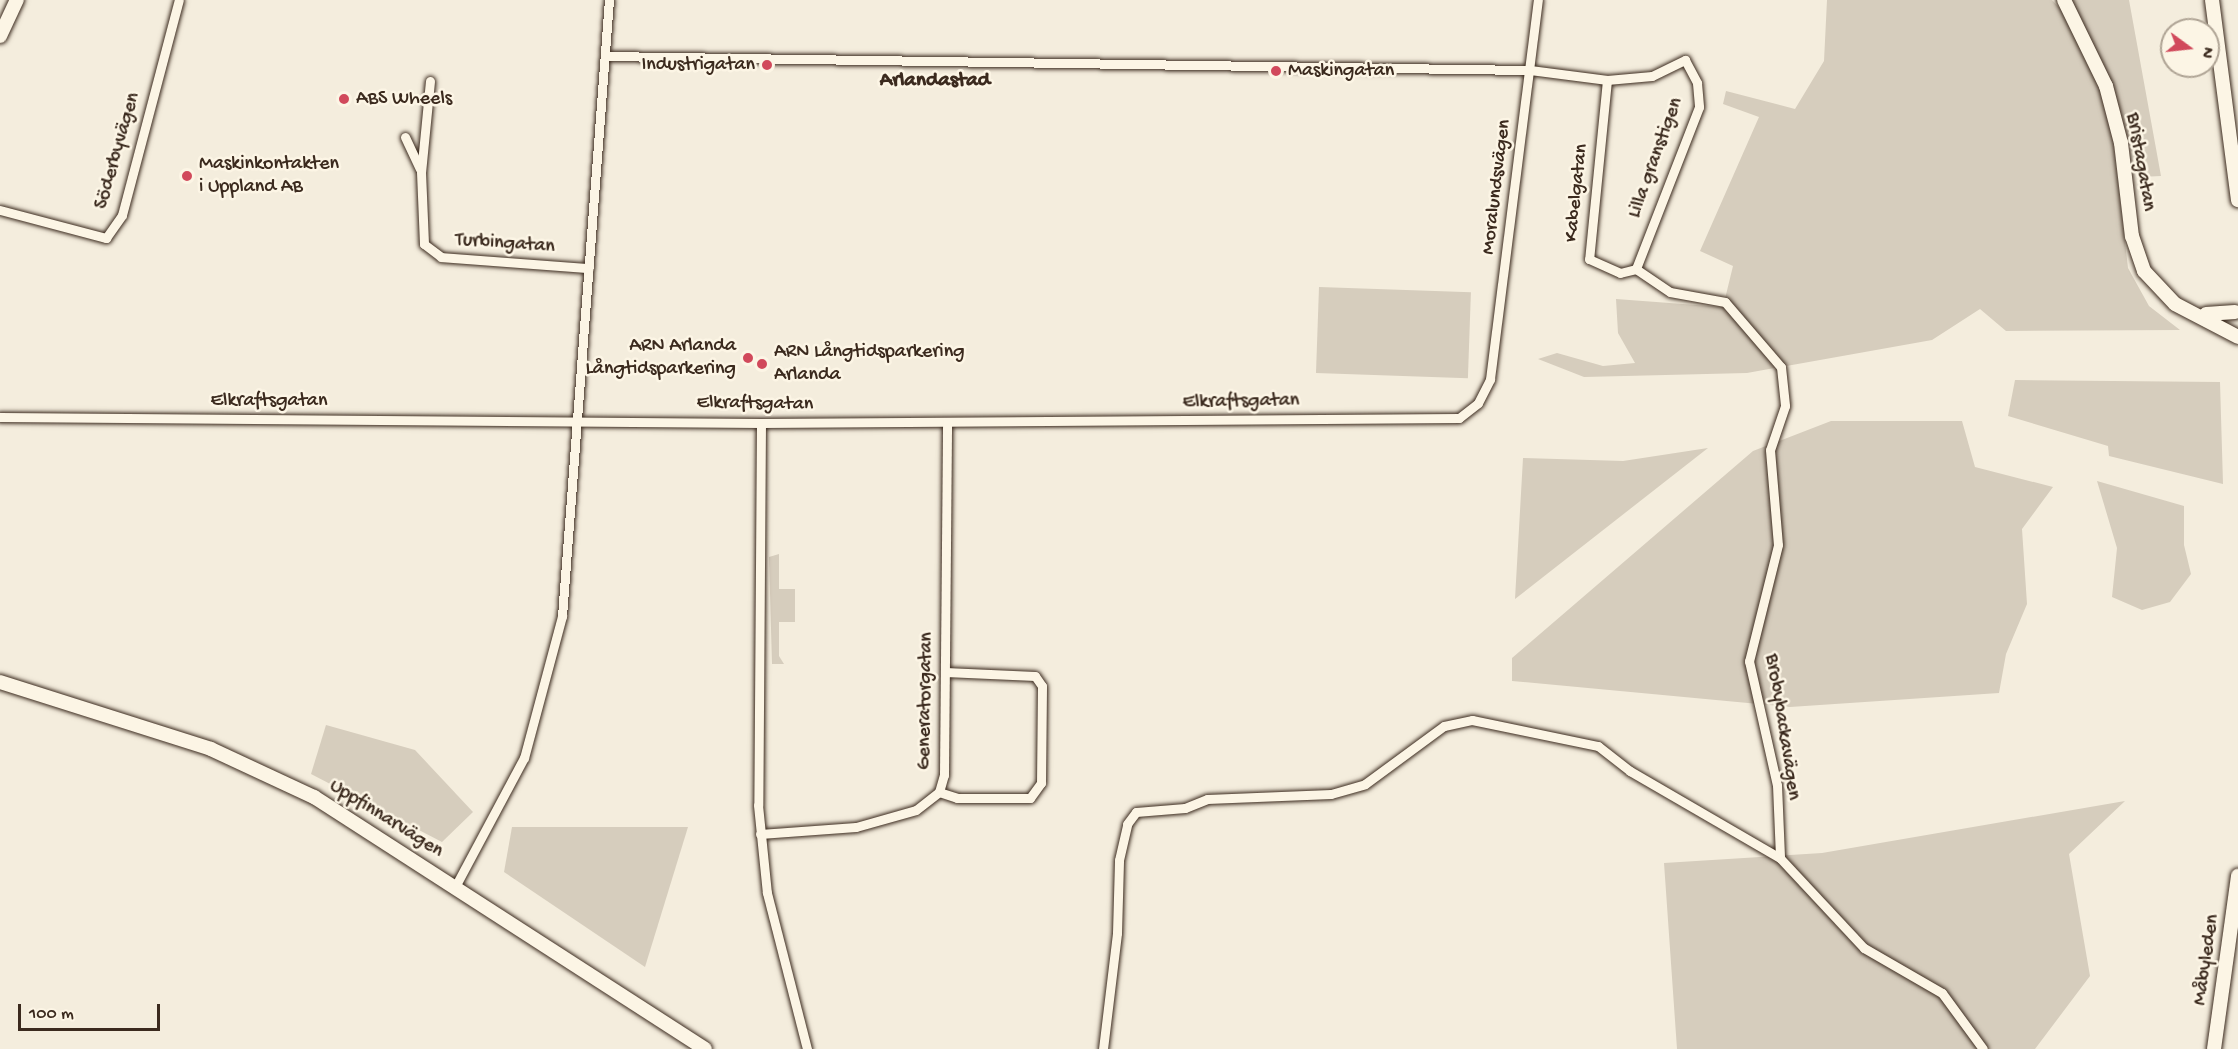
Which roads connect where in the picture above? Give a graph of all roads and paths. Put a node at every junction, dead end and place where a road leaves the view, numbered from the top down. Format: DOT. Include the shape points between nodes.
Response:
graph roads {
  1 [pos="17,0"];
  2 [pos="179,0"];
  3 [pos="609,0"];
  4 [pos="1538,0"];
  5 [pos="2064,0"];
  6 [pos="2212,0"];
  7 [pos="0,36"];
  8 [pos="605,56"];
  9 [pos="1530,70"];
  10 [pos="1607,80"];
  11 [pos="430,81"];
  12 [pos="405,137"];
  13 [pos="421,172"];
  14 [pos="2238,200"];
  15 [pos="0,210"];
  16 [pos="589,268"];
  17 [pos="1636,269"];
  18 [pos="2236,311"];
  19 [pos="2195,313"];
  20 [pos="2237,336"];
  21 [pos="1490,379"];
  22 [pos="0,417"];
  23 [pos="576,419"];
  24 [pos="947,422"];
  25 [pos="761,423"];
  26 [pos="945,672"];
  27 [pos="0,682"];
  28 [pos="7,690"];
  29 [pos="939,792"];
  30 [pos="760,834"];
  31 [pos="1780,858"];
  32 [pos="2238,876"];
  33 [pos="455,887"];
  34 [pos="705,1049"];
  35 [pos="807,1049"];
  36 [pos="1103,1049"];
  37 [pos="1983,1049"];
  38 [pos="2214,1049"];
  1 -- 7 [label="street"];
  2 -- 15 [label="street, Söderbyvägen" via="122,215 106,238"];
  3 -- 8 [label="street"];
  4 -- 9 [label="street, Moralundsvägen"];
  5 -- 19 [label="street, Bristagatan" via="2106,86 2121,143 2137,256 2155,287"];
  6 -- 14 [label="street"];
  8 -- 9 [label="street"];
  8 -- 16 [label="street"];
  9 -- 10 [label="street"];
  9 -- 21 [label="street, Moralundsvägen"];
  10 -- 17 [label="street, Kabelgatan" via="1589,259 1620,273"];
  10 -- 17 [label="street, Lilla granstigen" via="1652,76 1685,60 1697,83 1699,106"];
  11 -- 13 [label="street, Turbingatan"];
  12 -- 13 [label="street, Turbingatan"];
  13 -- 16 [label="street, Turbingatan" via="421,237 430,252"];
  16 -- 23 [label="street"];
  17 -- 31 [label="street, Brobybackavägen" via="1670,292 1725,302 1781,367 1785,406 1770,450 1778,545 1749,662 1777,785"];
  18 -- 19 [label="street"];
  18 -- 20 [label="street"];
  19 -- 20 [label="street, Bristagatan"];
  21 -- 24 [label="street, Elkraftsgatan" via="1478,403 1459,418"];
  22 -- 23 [label="street, Elkraftsgatan"];
  23 -- 25 [label="street, Elkraftsgatan"];
  23 -- 33 [label="street" via="566,580 550,674 503,805"];
  24 -- 25 [label="street, Elkraftsgatan"];
  24 -- 26 [label="street, Generatorgatan"];
  25 -- 30 [label="street"];
  26 -- 29 [label="street, Generatorgatan"];
  26 -- 29 [label="street" via="1035,676 1042,686 1041,783 1029,798 957,798"];
  27 -- 28 [label="street, Uppfinnarvägen"];
  28 -- 33 [label="street, Uppfinnarvägen" via="121,718 243,762 347,816"];
  29 -- 30 [label="street, Generatorgatan" via="916,810 864,825"];
  30 -- 35 [label="street" via="774,927"];
  31 -- 36 [label="street" via="1630,771 1598,746 1492,721 1444,726 1365,784 1331,794 1207,799 1185,808 1136,812 1127,825 1119,860 1118,933"];
  31 -- 37 [label="street" via="1864,948 1942,993"];
  32 -- 38 [label="street, Måbyleden"];
  33 -- 34 [label="street, Uppfinnarvägen"];
}
